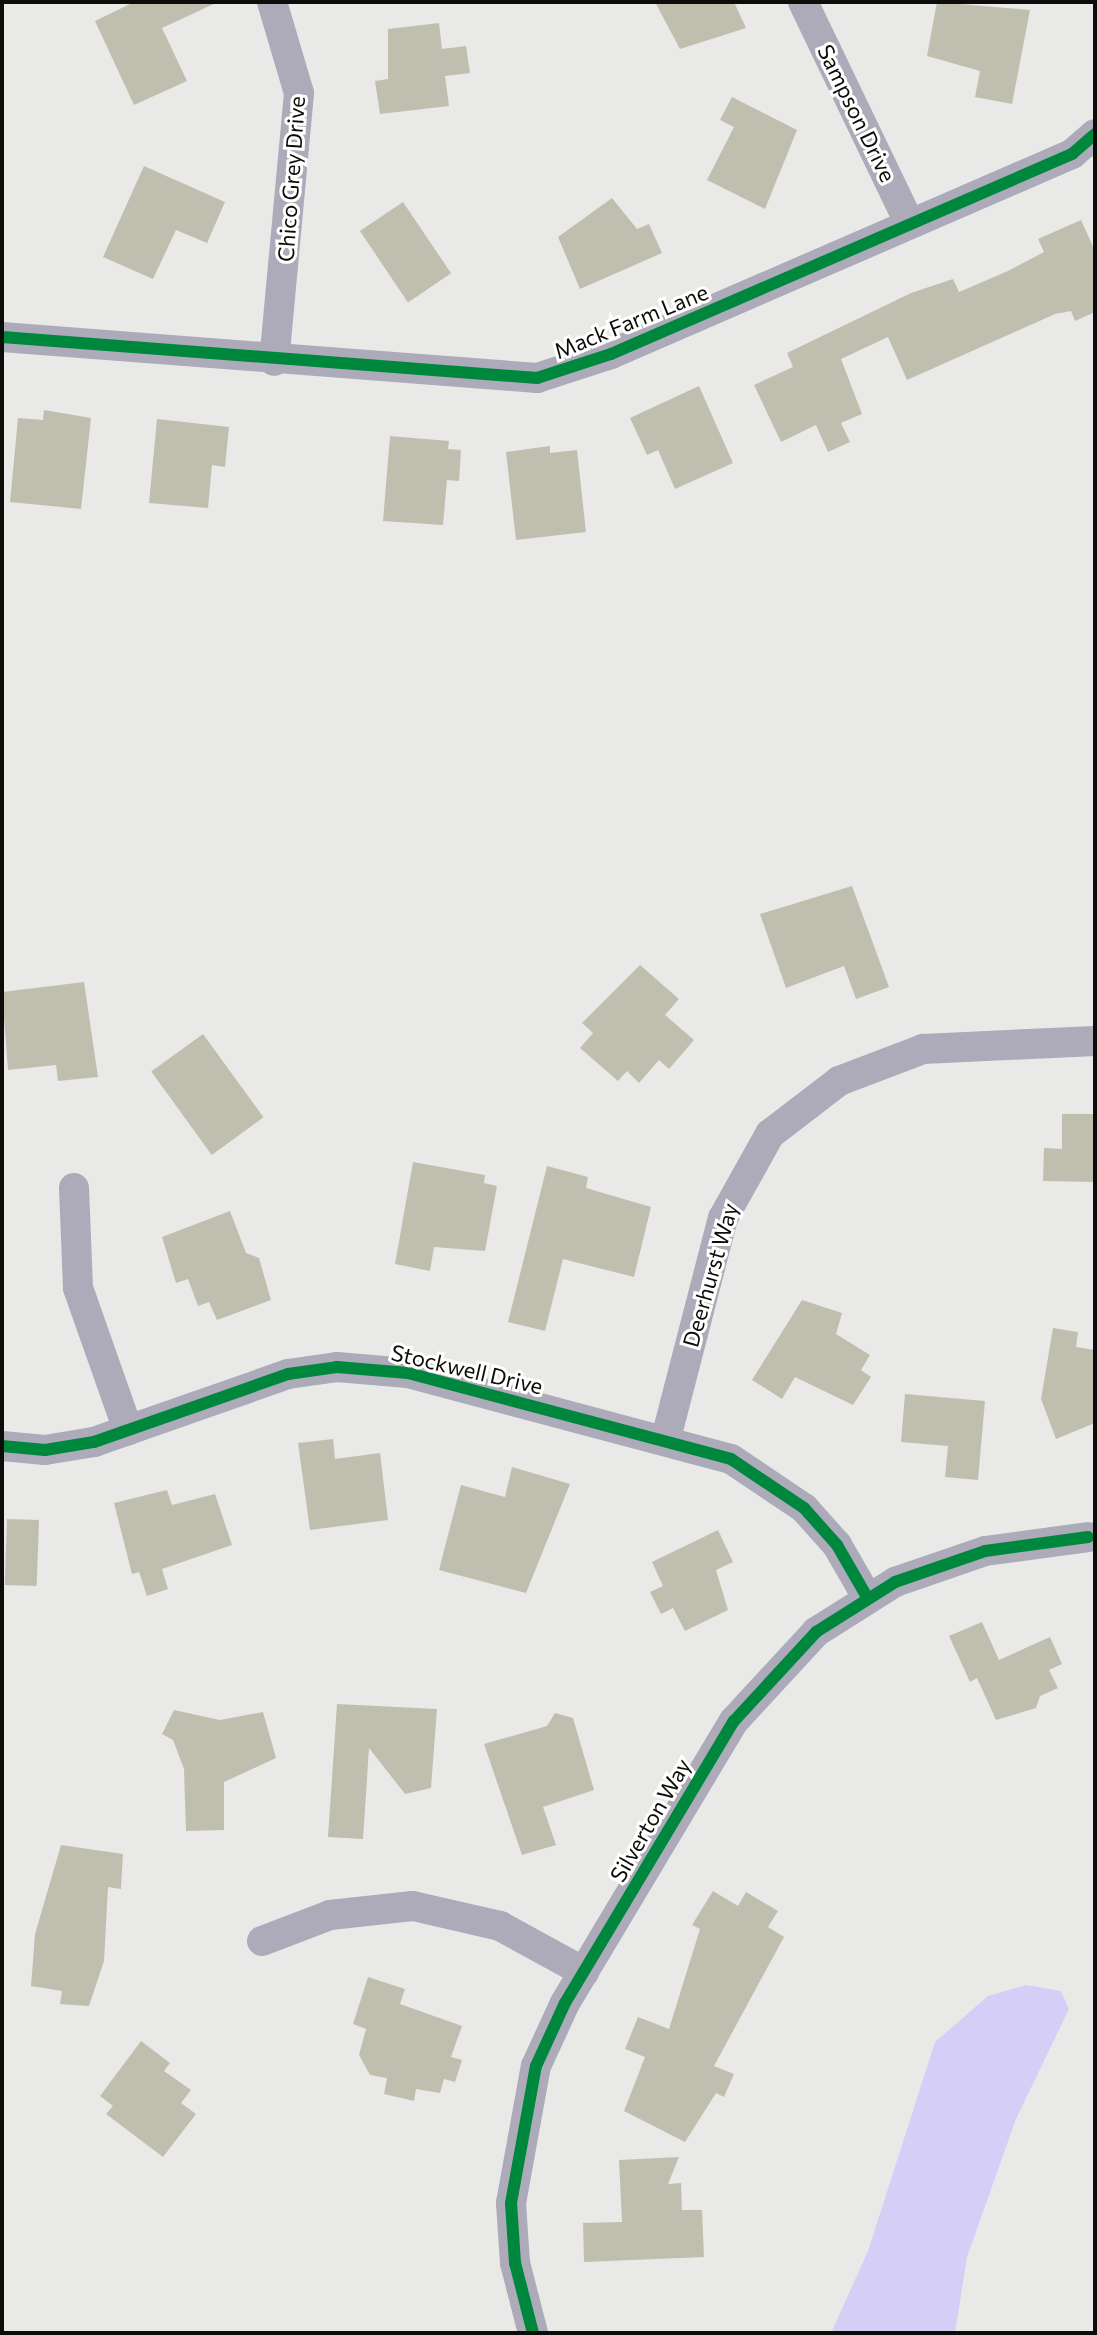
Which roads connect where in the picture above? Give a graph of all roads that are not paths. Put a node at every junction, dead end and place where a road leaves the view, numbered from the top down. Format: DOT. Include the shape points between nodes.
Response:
graph roads {
  1 [pos="272,2"];
  2 [pos="803,2"];
  3 [pos="1095,134"];
  4 [pos="910,224"];
  5 [pos="2,337"];
  6 [pos="274,361"];
  7 [pos="1095,1041"];
  8 [pos="74,1188"];
  9 [pos="128,1430"];
  10 [pos="666,1438"];
  11 [pos="2,1446"];
  12 [pos="1088,1537"];
  13 [pos="867,1597"];
  14 [pos="262,1941"];
  15 [pos="584,1972"];
  16 [pos="533,2333"];
  1 -- 6 [label="street, Chico Grey Drive" via="299,93"];
  2 -- 4 [label="street, Sampson Drive"];
  3 -- 4 [label="street, Mack Farm Lane" via="1072,154"];
  4 -- 6 [label="street, Mack Farm Lane" via="537,378"];
  5 -- 6 [label="street, Mack Farm Lane"];
  7 -- 10 [label="street, Deerhurst Way" via="923,1049 839,1081 770,1134 723,1218"];
  8 -- 9 [label="street" via="78,1288"];
  9 -- 10 [label="street, Stockwell Drive" via="288,1374 364,1367"];
  9 -- 11 [label="street, Stockwell Drive" via="64,1449"];
  10 -- 13 [label="street, Stockwell Drive" via="731,1459 796,1500 837,1545"];
  12 -- 13 [label="street, Silverton Way" via="965,1556"];
  13 -- 15 [label="street, Silverton Way" via="791,1654 734,1721"];
  14 -- 15 [label="street" via="330,1915 413,1906 482,1919"];
  15 -- 16 [label="street, Silverton Way" via="536,2066 514,2163 515,2263"];
}
